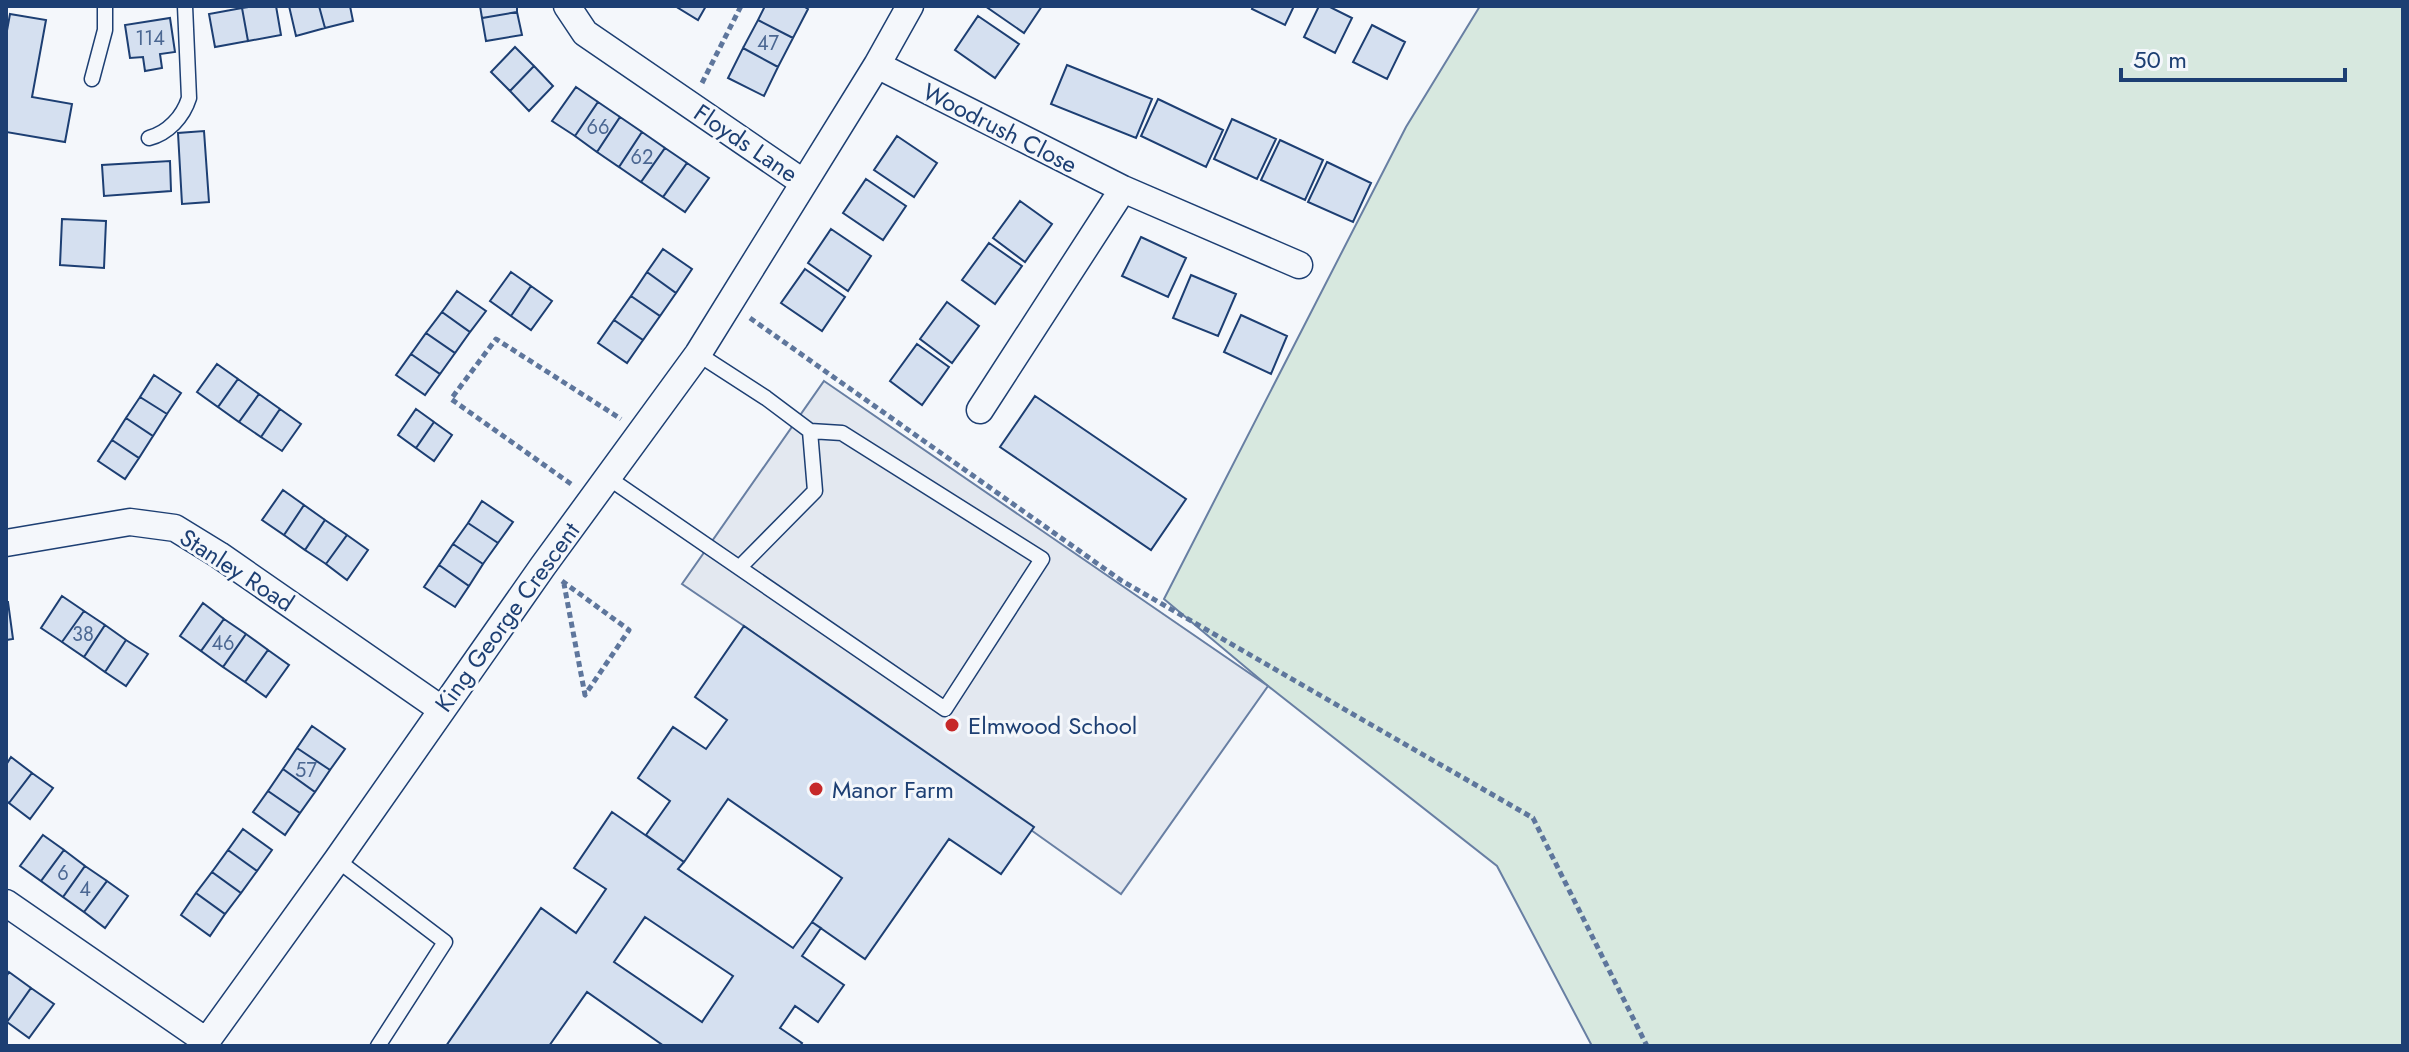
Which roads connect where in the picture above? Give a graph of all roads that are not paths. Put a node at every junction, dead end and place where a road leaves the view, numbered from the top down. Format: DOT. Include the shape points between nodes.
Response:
graph roads {
  1 [pos="105,6"];
  2 [pos="185,6"];
  3 [pos="567,6"];
  4 [pos="910,6"];
  5 [pos="877,65"];
  6 [pos="92,79"];
  7 [pos="149,138"];
  8 [pos="804,183"];
  9 [pos="1123,189"];
  10 [pos="1299,265"];
  11 [pos="698,354"];
  12 [pos="980,410"];
  13 [pos="810,431"];
  14 [pos="607,477"];
  15 [pos="6,543"];
  16 [pos="741,566"];
  17 [pos="441,709"];
  18 [pos="337,860"];
  19 [pos="6,903"];
  20 [pos="205,1043"];
  21 [pos="378,1046"];
  1 -- 6 [label="lane" via="105,30"];
  2 -- 7 [label="lane" via="189,98 174,123"];
  3 -- 8 [label="street, Floyds Lane" via="585,33"];
  4 -- 5 [label="street, Floyds Lane"];
  5 -- 8 [label="street, Floyds Lane"];
  5 -- 9 [label="street, Woodrush Close"];
  8 -- 11 [label="street, King George Crescent"];
  9 -- 10 [label="street, Woodrush Close"];
  9 -- 12 [label="street"];
  11 -- 13 [label="lane"];
  11 -- 14 [label="street, King George Crescent"];
  13 -- 16 [label="lane" via="815,491"];
  13 -- 16 [label="lane" via="842,433 1042,559 945,709"];
  14 -- 16 [label="lane"];
  14 -- 17 [label="street, King George Crescent"];
  15 -- 17 [label="street, Stanley Road" via="130,522 175,528"];
  17 -- 18 [label="street, King George Crescent"];
  18 -- 20 [label="street, King George Crescent"];
  18 -- 21 [label="lane" via="445,942"];
  19 -- 20 [label="street"];
}
